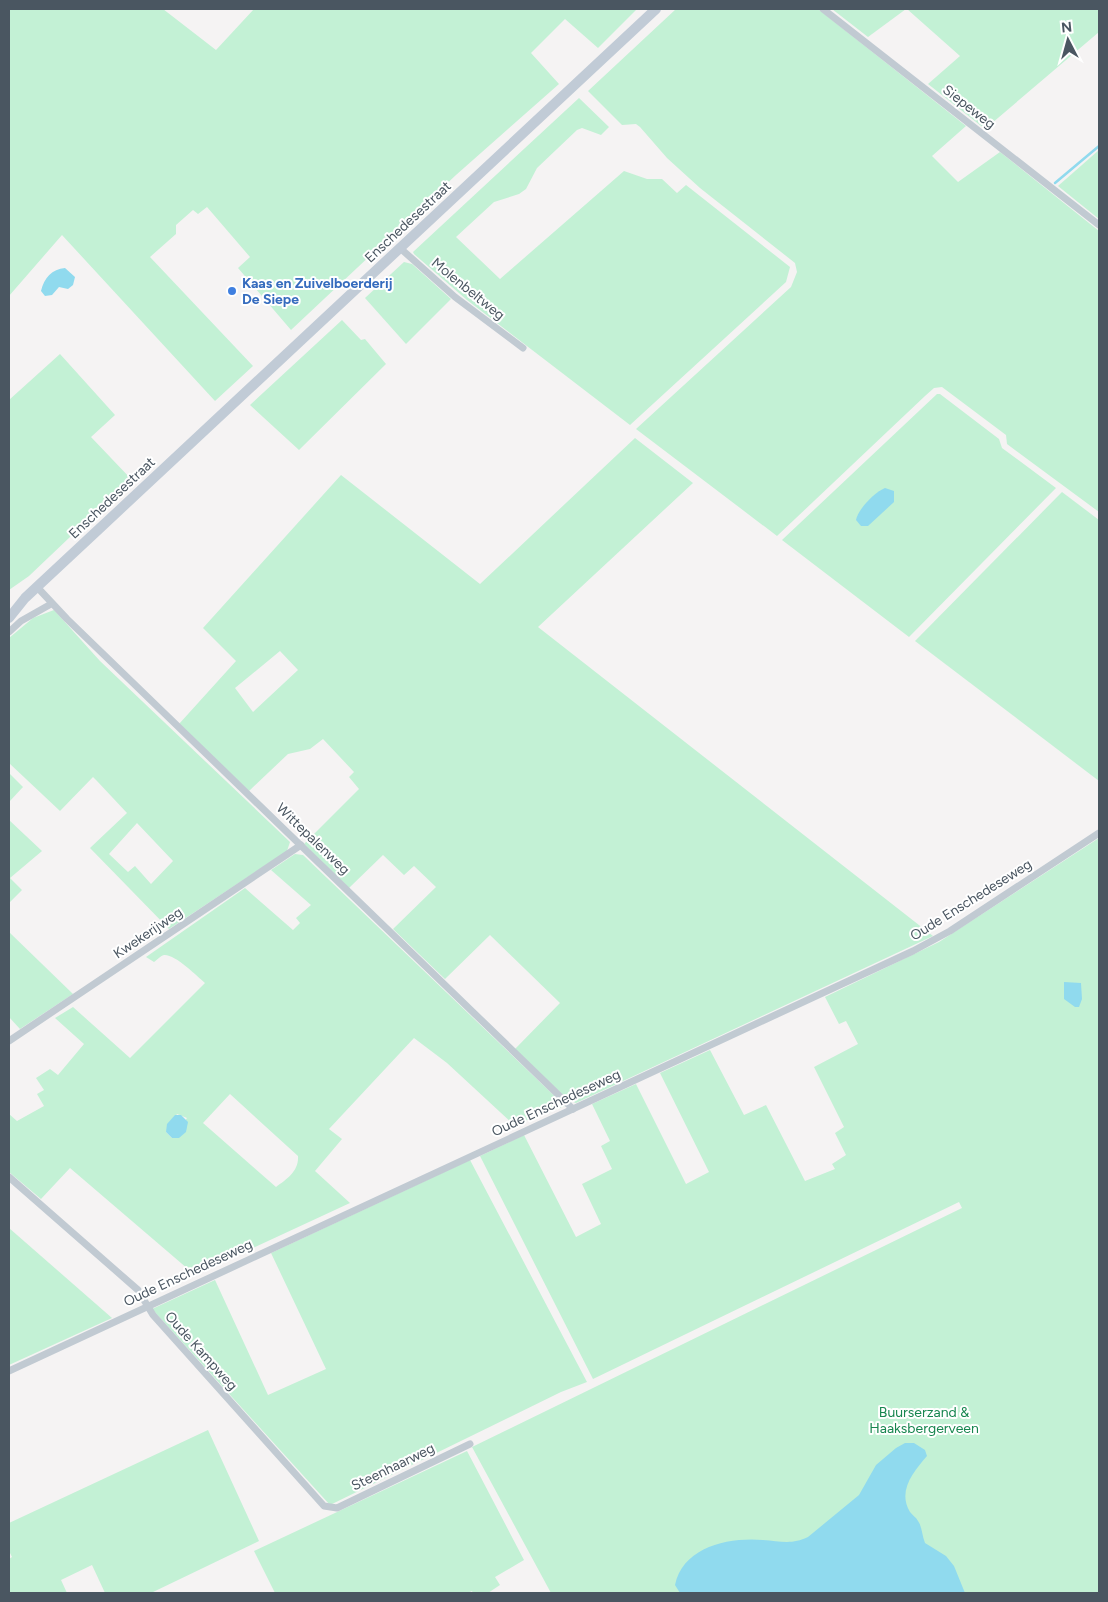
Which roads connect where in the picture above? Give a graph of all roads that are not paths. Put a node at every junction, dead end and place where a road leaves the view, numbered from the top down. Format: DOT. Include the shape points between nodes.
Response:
graph roads {
  1 [pos="656,9"];
  2 [pos="823,9"];
  3 [pos="1099,225"];
  4 [pos="400,248"];
  5 [pos="523,348"];
  6 [pos="37,587"];
  7 [pos="25,598"];
  8 [pos="51,604"];
  9 [pos="9,609"];
  10 [pos="9,618"];
  11 [pos="9,632"];
  12 [pos="1099,832"];
  13 [pos="301,845"];
  14 [pos="9,1041"];
  15 [pos="573,1109"];
  16 [pos="9,1177"];
  17 [pos="147,1305"];
  18 [pos="9,1371"];
  19 [pos="470,1444"];
  20 [pos="327,1508"];
  1 -- 4 [label="street, Enschedesestraat"];
  2 -- 3 [label="street, Siepeweg"];
  4 -- 5 [label="street, Molenbeltweg" via="455,297"];
  4 -- 6 [label="street, Enschedesestraat"];
  6 -- 7 [label="street, Enschedesestraat"];
  6 -- 8 [label="street, Wittepalenweg"];
  7 -- 9 [label="street, Enschedesestraat"];
  7 -- 10 [label="street, Enschedesestraat"];
  8 -- 11 [label="street" via="21,620"];
  8 -- 13 [label="street, Wittepalenweg"];
  12 -- 15 [label="street, Oude Enschedeseweg" via="950,931 913,951"];
  13 -- 14 [label="street, Kwekerijweg"];
  13 -- 15 [label="street, Wittepalenweg"];
  15 -- 17 [label="street, Oude Enschedeseweg"];
  16 -- 17 [label="street, Oude Kampweg" via="138,1290"];
  17 -- 18 [label="street, Oude Enschedeseweg"];
  17 -- 20 [label="street, Oude Kampweg" via="198,1367"];
  19 -- 20 [label="street, Steenhaarweg" via="337,1508"];
}
